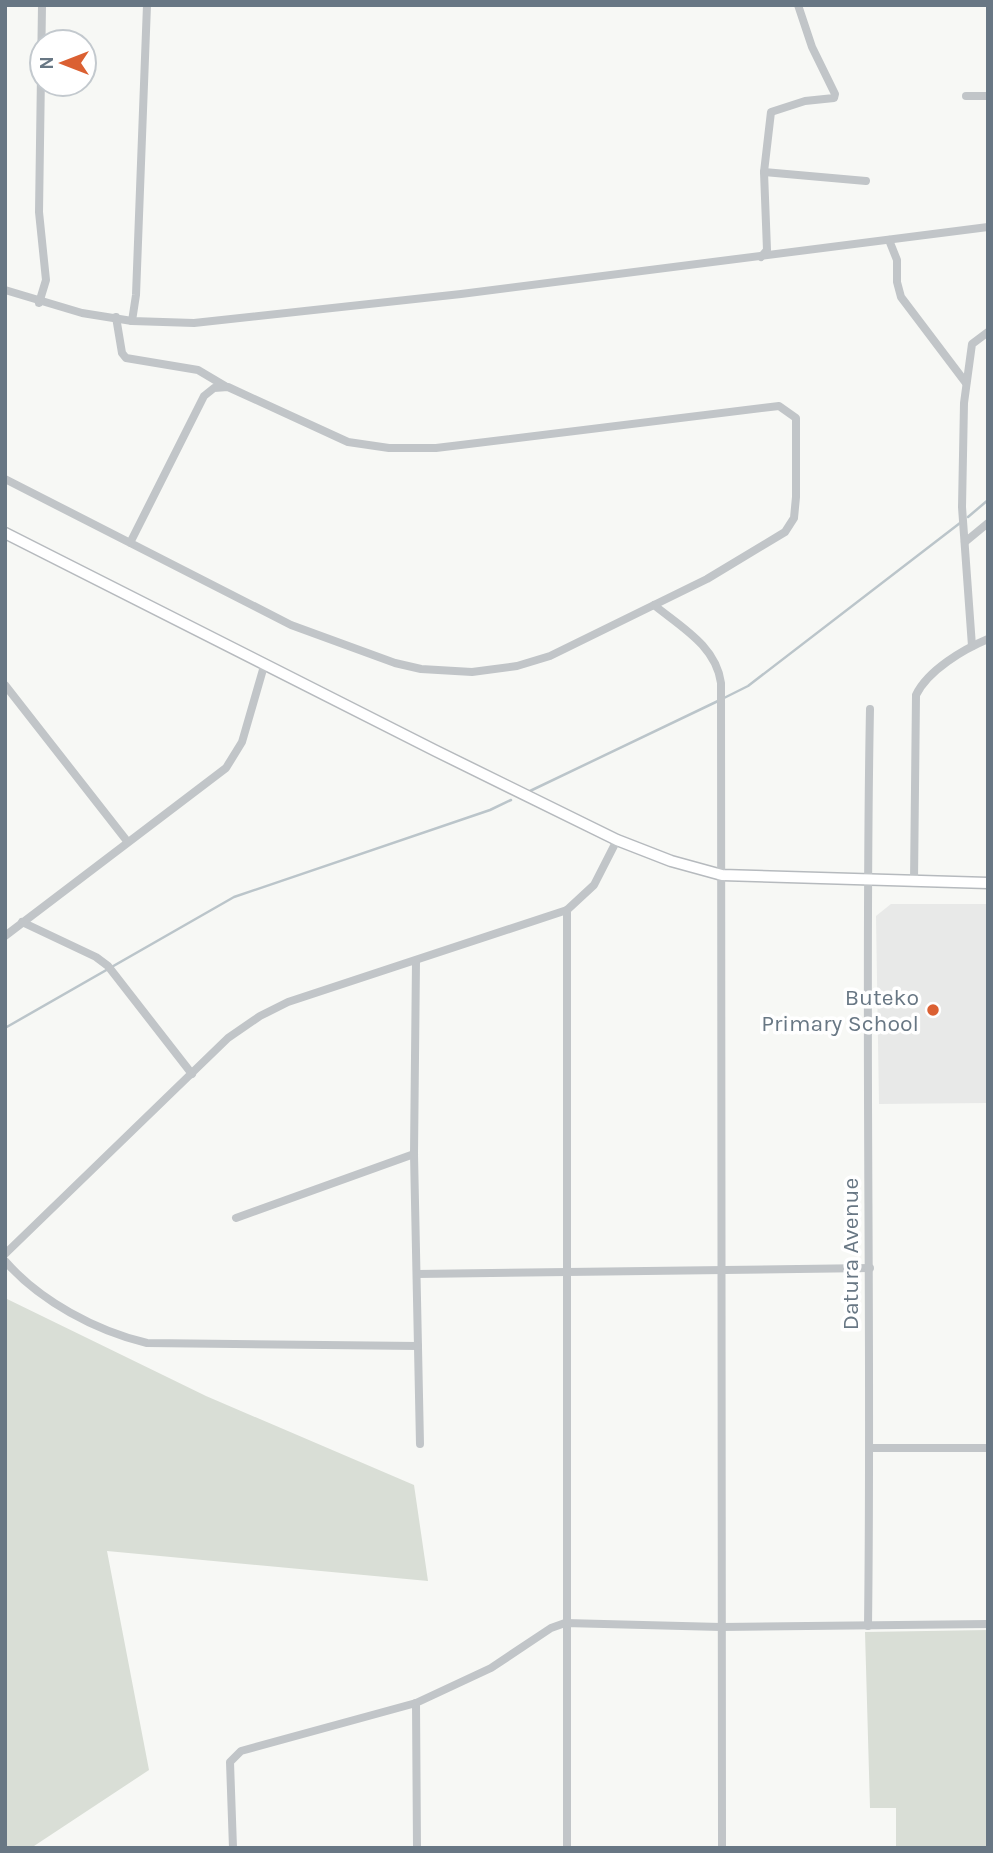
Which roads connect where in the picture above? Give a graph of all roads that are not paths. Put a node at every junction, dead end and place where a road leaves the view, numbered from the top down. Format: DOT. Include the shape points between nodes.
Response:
graph roads {
  1 [pos="41,5"];
  2 [pos="147,5"];
  3 [pos="798,5"];
  4 [pos="966,96"];
  5 [pos="988,96"];
  6 [pos="764,172"];
  7 [pos="866,181"];
  8 [pos="988,227"];
  9 [pos="889,240"];
  10 [pos="761,257"];
  11 [pos="5,290"];
  12 [pos="38,303"];
  13 [pos="116,317"];
  14 [pos="132,321"];
  15 [pos="988,332"];
  16 [pos="966,383"];
  17 [pos="228,387"];
  18 [pos="5,480"];
  19 [pos="988,523"];
  20 [pos="5,533"];
  21 [pos="965,542"];
  22 [pos="130,543"];
  23 [pos="654,605"];
  24 [pos="988,639"];
  25 [pos="972,646"];
  26 [pos="264,666"];
  27 [pos="5,685"];
  28 [pos="870,709"];
  29 [pos="617,840"];
  30 [pos="127,841"];
  31 [pos="722,876"];
  32 [pos="867,881"];
  33 [pos="914,882"];
  34 [pos="988,883"];
  35 [pos="568,910"];
  36 [pos="22,922"];
  37 [pos="5,936"];
  38 [pos="416,961"];
  39 [pos="191,1074"];
  40 [pos="414,1154"];
  41 [pos="236,1217"];
  42 [pos="5,1254"];
  43 [pos="5,1261"];
  44 [pos="870,1268"];
  45 [pos="723,1270"];
  46 [pos="567,1272"];
  47 [pos="417,1274"];
  48 [pos="418,1346"];
  49 [pos="420,1444"];
  50 [pos="870,1448"];
  51 [pos="988,1448"];
  52 [pos="565,1623"];
  53 [pos="988,1624"];
  54 [pos="868,1626"];
  55 [pos="722,1627"];
  56 [pos="416,1703"];
  57 [pos="233,1848"];
  58 [pos="417,1848"];
  59 [pos="566,1848"];
  60 [pos="722,1848"];
  1 -- 12 [label="street" via="38,212 46,280"];
  2 -- 14 [label="street"];
  3 -- 6 [label="street" via="835,94 834,98 771,112"];
  4 -- 5 [label="street"];
  6 -- 7 [label="street"];
  6 -- 10 [label="street" via="767,250"];
  8 -- 9 [label="street"];
  9 -- 10 [label="street"];
  9 -- 16 [label="street" via="897,260 901,297"];
  10 -- 14 [label="street" via="234,320"];
  11 -- 12 [label="street"];
  12 -- 13 [label="street"];
  13 -- 14 [label="street"];
  13 -- 17 [label="street" via="126,358 198,370"];
  15 -- 16 [label="street" via="972,344"];
  16 -- 21 [label="street"];
  17 -- 22 [label="street" via="214,388 204,396"];
  17 -- 23 [label="street" via="348,442 389,448 436,448 779,406 789,410 796,418 796,497 791,526 762,549"];
  18 -- 22 [label="street"];
  19 -- 21 [label="street"];
  20 -- 26 [label="main road"];
  21 -- 25 [label="street"];
  22 -- 23 [label="street" via="291,625 421,669 472,672 524,664"];
  23 -- 31 [label="street" via="701,643 719,669"];
  24 -- 25 [label="street"];
  25 -- 33 [label="street" via="930,677 916,695"];
  26 -- 29 [label="main road"];
  26 -- 30 [label="street" via="235,757 211,781"];
  27 -- 30 [label="street"];
  28 -- 32 [label="street, Datura Avenue"];
  29 -- 31 [label="main road"];
  29 -- 35 [label="street" via="594,885"];
  30 -- 36 [label="street"];
  31 -- 32 [label="main road"];
  31 -- 45 [label="street"];
  32 -- 33 [label="main road"];
  32 -- 44 [label="street, Datura Avenue"];
  33 -- 34 [label="main road"];
  35 -- 38 [label="street"];
  35 -- 46 [label="street"];
  36 -- 37 [label="street"];
  36 -- 39 [label="street" via="96,957"];
  38 -- 39 [label="street" via="288,1002 260,1016 228,1038"];
  38 -- 40 [label="street"];
  39 -- 42 [label="street"];
  40 -- 41 [label="street"];
  40 -- 47 [label="street"];
  43 -- 48 [label="street" via="50,1300 119,1336 147,1343"];
  44 -- 45 [label="street"];
  44 -- 50 [label="street, Datura Avenue"];
  45 -- 46 [label="street"];
  45 -- 55 [label="street"];
  46 -- 47 [label="street"];
  46 -- 52 [label="street"];
  47 -- 48 [label="street"];
  48 -- 49 [label="street"];
  50 -- 51 [label="street"];
  50 -- 54 [label="street, Datura Avenue"];
  52 -- 55 [label="street"];
  52 -- 56 [label="street" via="491,1668"];
  52 -- 59 [label="street"];
  53 -- 54 [label="street"];
  54 -- 55 [label="street"];
  55 -- 60 [label="street"];
  56 -- 57 [label="street" via="234,1756 230,1762"];
  56 -- 58 [label="street"];
}
